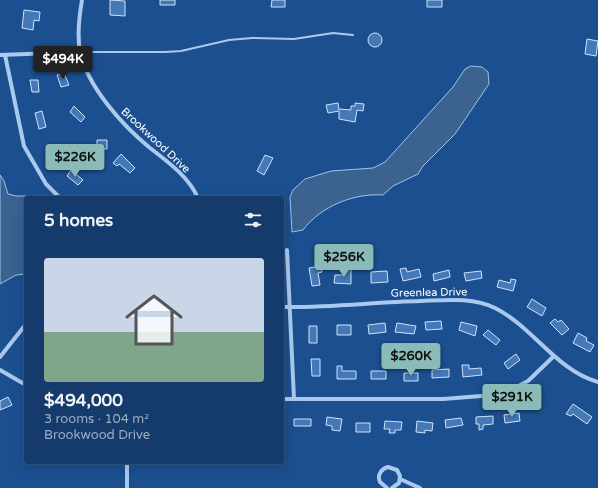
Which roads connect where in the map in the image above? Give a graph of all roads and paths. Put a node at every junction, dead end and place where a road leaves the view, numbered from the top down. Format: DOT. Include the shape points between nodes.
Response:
graph roads {
  1 [pos="82,0"];
  2 [pos="353,35"];
  3 [pos="80,52"];
  4 [pos="2,55"];
  5 [pos="58,196"];
  6 [pos="197,196"];
  7 [pos="286,250"];
  8 [pos="284,307"];
  9 [pos="289,307"];
  10 [pos="24,326"];
  11 [pos="0,356"];
  12 [pos="554,356"];
  13 [pos="0,370"];
  14 [pos="598,382"];
  15 [pos="24,384"];
  16 [pos="284,399"];
  17 [pos="294,399"];
  18 [pos="127,464"];
  19 [pos="400,480"];
  20 [pos="127,488"];
  21 [pos="387,488"];
  22 [pos="392,488"];
  23 [pos="420,488"];
  1 -- 3 [label="street, Brookwood Drive" via="78,23"];
  2 -- 3 [label="lane" via="333,33 294,39 229,40 165,52"];
  3 -- 4 [label="street"];
  3 -- 6 [label="street, Brookwood Drive" via="96,89 104,100 144,143 182,174"];
  4 -- 5 [label="street" via="24,146 46,184"];
  7 -- 9 [label="street"];
  8 -- 9 [label="street, Greenlea Drive"];
  9 -- 12 [label="street, Greenlea Drive" via="475,301 509,316"];
  9 -- 17 [label="street"];
  10 -- 11 [label="street"];
  12 -- 14 [label="street, Greenlea Drive" via="578,373"];
  12 -- 17 [label="street" via="528,381 507,392 494,395 443,399"];
  13 -- 15 [label="street"];
  16 -- 17 [label="street"];
  18 -- 20 [label="street"];
  19 -- 21 [label="street" via="397,470 392,467 385,468 380,472 379,479"];
  19 -- 22 [label="street"];
  19 -- 23 [label="street"];
}
